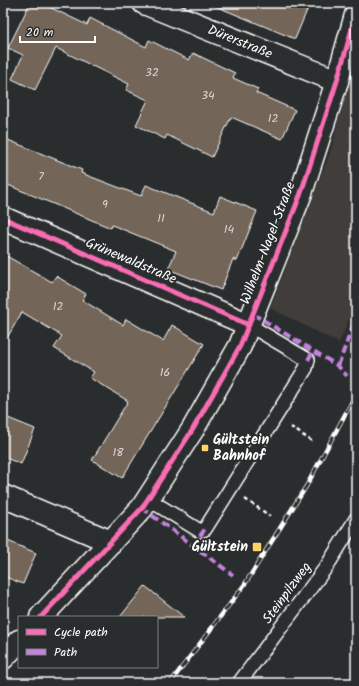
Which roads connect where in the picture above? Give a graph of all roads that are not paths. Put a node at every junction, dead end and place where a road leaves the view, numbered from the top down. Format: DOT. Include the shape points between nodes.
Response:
graph roads {
  1 [pos="144,3"];
  2 [pos="356,15"];
  3 [pos="337,81"];
  4 [pos="3,218"];
  5 [pos="249,325"];
  6 [pos="3,496"];
  7 [pos="148,499"];
  8 [pos="356,519"];
  9 [pos="111,542"];
  10 [pos="42,616"];
  11 [pos="18,642"];
  12 [pos="3,658"];
  13 [pos="240,683"];
  1 -- 3 [label="street, Dürerstraße"];
  2 -- 3 [label="street, Wilhelm-Nagel-Straße"];
  3 -- 5 [label="street, Wilhelm-Nagel-Straße" via="301,193"];
  4 -- 5 [label="street, Grünewaldstraße"];
  5 -- 7 [label="street, Wilhelm-Nagel-Straße" via="215,392"];
  5 -- 7 [label="lane" via="308,360 306,368 205,529 200,531"];
  6 -- 9 [label="street"];
  7 -- 9 [label="street, Wilhelm-Nagel-Straße"];
  8 -- 13 [label="lane, Steinpilzweg" via="314,583"];
  9 -- 10 [label="street, Wilhelm-Nagel-Straße"];
  11 -- 12 [label="street"];
}
